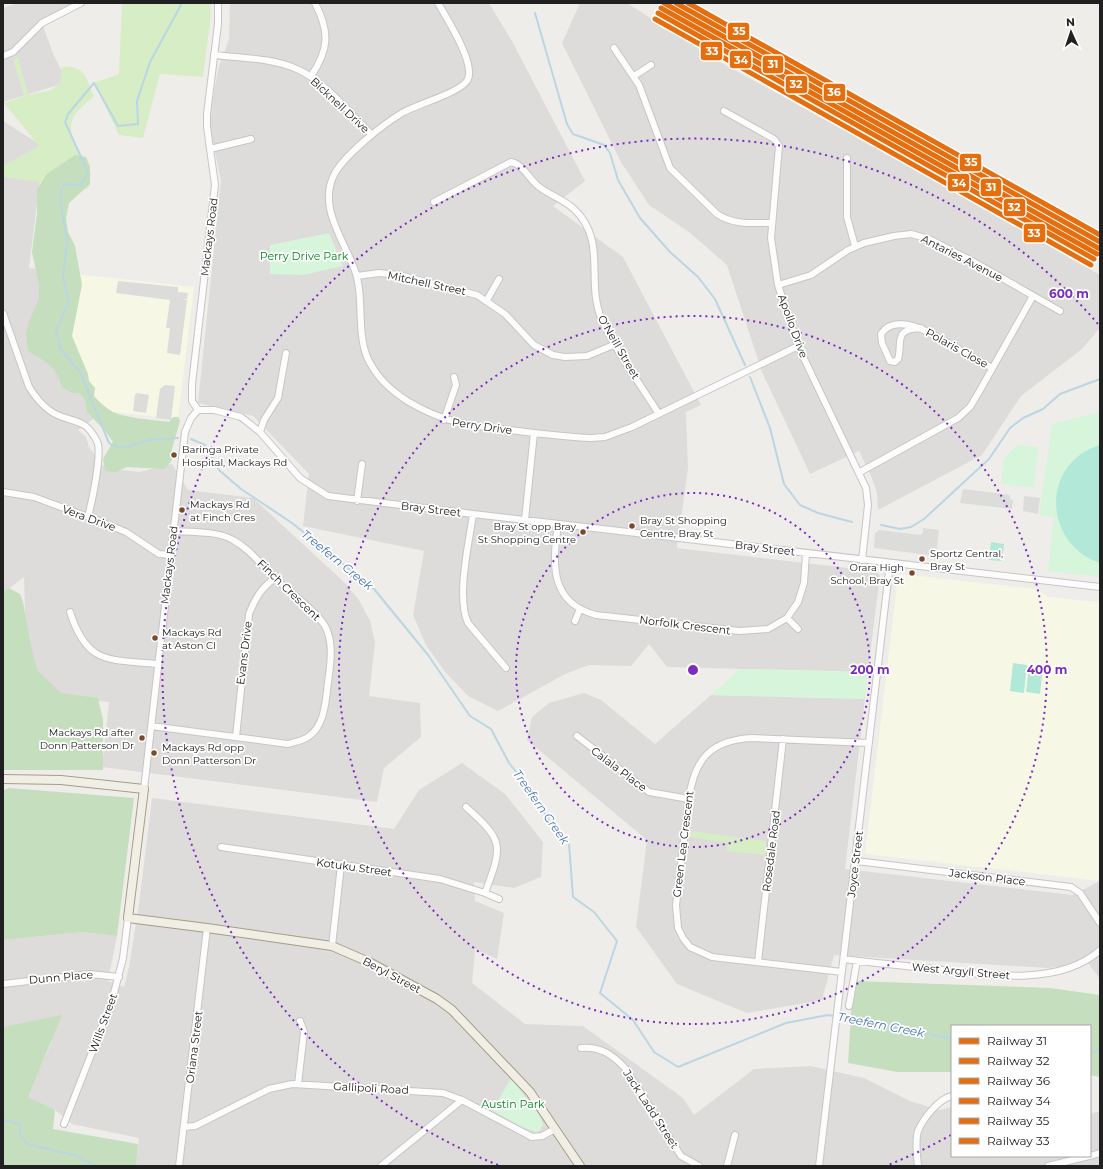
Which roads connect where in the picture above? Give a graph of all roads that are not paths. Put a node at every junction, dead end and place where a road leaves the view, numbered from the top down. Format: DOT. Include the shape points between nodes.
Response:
graph roads {
  1 [pos="81,3"];
  2 [pos="218,3"];
  3 [pos="316,3"];
  4 [pos="438,3"];
  5 [pos="614,48"];
  6 [pos="214,55"];
  7 [pos="3,56"];
  8 [pos="651,65"];
  9 [pos="311,76"];
  10 [pos="634,76"];
  11 [pos="724,110"];
  12 [pos="372,135"];
  13 [pos="251,139"];
  14 [pos="210,149"];
  15 [pos="847,158"];
  16 [pos="434,202"];
  17 [pos="772,223"];
  18 [pos="855,246"];
  19 [pos="357,276"];
  20 [pos="499,279"];
  21 [pos="778,285"];
  22 [pos="1033,296"];
  23 [pos="487,300"];
  24 [pos="1060,311"];
  25 [pos="3,313"];
  26 [pos="921,328"];
  27 [pos="616,344"];
  28 [pos="798,346"];
  29 [pos="286,353"];
  30 [pos="992,368"];
  31 [pos="454,377"];
  32 [pos="198,410"];
  33 [pos="659,414"];
  34 [pos="444,420"];
  35 [pos="260,432"];
  36 [pos="534,433"];
  37 [pos="362,464"];
  38 [pos="860,472"];
  39 [pos="3,492"];
  40 [pos="357,501"];
  41 [pos="472,514"];
  42 [pos="88,517"];
  43 [pos="525,520"];
  44 [pos="558,524"];
  45 [pos="173,531"];
  46 [pos="806,553"];
  47 [pos="170,555"];
  48 [pos="862,560"];
  49 [pos="890,563"];
  50 [pos="275,578"];
  51 [pos="1100,587"];
  52 [pos="580,610"];
  53 [pos="70,612"];
  54 [pos="787,618"];
  55 [pos="576,621"];
  56 [pos="798,629"];
  57 [pos="157,664"];
  58 [pos="506,668"];
  59 [pos="151,726"];
  60 [pos="577,736"];
  61 [pos="236,738"];
  62 [pos="783,739"];
  63 [pos="869,743"];
  64 [pos="3,780"];
  65 [pos="144,789"];
  66 [pos="689,799"];
  67 [pos="466,806"];
  68 [pos="221,847"];
  69 [pos="856,861"];
  70 [pos="341,865"];
  71 [pos="485,893"];
  72 [pos="499,898"];
  73 [pos="128,918"];
  74 [pos="1100,923"];
  75 [pos="207,928"];
  76 [pos="332,946"];
  77 [pos="1100,950"];
  78 [pos="844,959"];
  79 [pos="857,961"];
  80 [pos="758,962"];
  81 [pos="842,972"];
  82 [pos="119,977"];
  83 [pos="3,984"];
  84 [pos="849,1006"];
  85 [pos="300,1021"];
  86 [pos="581,1048"];
  87 [pos="298,1084"];
  88 [pos="951,1096"];
  89 [pos="462,1100"];
  90 [pos="64,1124"];
  91 [pos="184,1127"];
  92 [pos="555,1129"];
  93 [pos="734,1135"];
  94 [pos="1085,1157"];
  95 [pos="179,1166"];
  96 [pos="381,1166"];
  97 [pos="580,1166"];
  98 [pos="699,1166"];
  99 [pos="727,1166"];
  100 [pos="819,1166"];
  101 [pos="918,1166"];
  102 [pos="1048,1166"];
  1 -- 7 [label="street" via="42,23 13,52"];
  2 -- 6 [label="street, Mackays Road"];
  3 -- 9 [label="street" via="324,24 326,44 323,56"];
  4 -- 12 [label="street, Perry Drive" via="467,58 470,71 466,82 456,90 409,109"];
  5 -- 10 [label="street"];
  6 -- 9 [label="street, Bicknell Drive" via="274,62 293,67"];
  6 -- 14 [label="street, Mackays Road" via="207,114"];
  8 -- 10 [label="street"];
  9 -- 12 [label="street, Bicknell Drive"];
  10 -- 17 [label="street" via="644,96 664,157 673,173 725,219 736,222"];
  11 -- 17 [label="street, Apollo Drive" via="778,143"];
  12 -- 19 [label="street, Perry Drive" via="335,173 329,187 332,221"];
  13 -- 14 [label="street"];
  14 -- 32 [label="street, Mackays Road" via="215,177 214,194 192,384 192,401"];
  15 -- 18 [label="street" via="847,218"];
  16 -- 27 [label="street, O'Neill Street" via="507,163 518,164 534,183 575,210 587,227 595,254 595,299 603,321"];
  17 -- 21 [label="street, Apollo Drive" via="772,254"];
  18 -- 21 [label="street, Antaries Avenue" via="815,273"];
  18 -- 22 [label="street, Antaries Avenue" via="894,236 920,236 974,262"];
  19 -- 23 [label="street, Mitchell Street" via="399,274 427,283 468,291"];
  19 -- 34 [label="street, Perry Drive" via="364,345 371,365 393,392"];
  20 -- 23 [label="street"];
  21 -- 28 [label="street, Apollo Drive"];
  22 -- 24 [label="street, Antaries Avenue"];
  22 -- 30 [label="street"];
  23 -- 27 [label="street, Mitchell Street" via="505,314 534,345 553,354 565,357 587,356"];
  25 -- 42 [label="street" via="29,387 36,397 58,416 88,428 98,443 94,494"];
  26 -- 26 [label="street, Polaris Close" via="912,329 902,335 898,359 895,362 890,361 881,340 882,332 899,325"];
  26 -- 30 [label="street, Polaris Close"];
  27 -- 33 [label="street, O'Neill Street"];
  28 -- 33 [label="street, Perry Drive"];
  28 -- 38 [label="street, Apollo Drive"];
  29 -- 35 [label="street" via="278,398 264,420"];
  30 -- 38 [label="street" via="970,407 958,418"];
  31 -- 34 [label="street" via="456,385"];
  32 -- 35 [label="street, Bray Street" via="214,410 241,417"];
  32 -- 45 [label="street, Mackays Road" via="185,432"];
  33 -- 36 [label="street, Perry Drive" via="605,437 576,438"];
  34 -- 36 [label="street, Perry Drive"];
  35 -- 40 [label="street, Bray Street" via="300,478 328,496"];
  36 -- 43 [label="street"];
  37 -- 40 [label="street"];
  38 -- 48 [label="street, Apollo Drive" via="868,500"];
  39 -- 42 [label="street, Vera Drive" via="34,498"];
  40 -- 41 [label="street, Bray Street"];
  41 -- 43 [label="street, Bray Street"];
  41 -- 58 [label="street" via="465,573 465,617"];
  42 -- 47 [label="street, Vera Drive" via="126,532 159,554"];
  43 -- 44 [label="street, Bray Street"];
  44 -- 46 [label="street, Bray Street"];
  44 -- 52 [label="street, Norfolk Crescent" via="554,553 555,573 562,591"];
  45 -- 47 [label="street, Mackays Road"];
  45 -- 50 [label="street, Finch Crescent" via="232,539"];
  46 -- 48 [label="street, Bray Street"];
  46 -- 54 [label="street, Norfolk Crescent" via="802,592"];
  47 -- 57 [label="street, Mackays Road"];
  48 -- 49 [label="street, Bray Street"];
  49 -- 51 [label="street, Bray Street"];
  49 -- 63 [label="street, Joyce Street"];
  50 -- 61 [label="street, Evans Drive" via="264,586 255,598 249,614"];
  50 -- 61 [label="street, Finch Crescent" via="326,627 331,647 325,708 319,726 308,737 288,744"];
  52 -- 54 [label="street, Norfolk Crescent" via="596,615 749,632 768,629"];
  52 -- 55 [label="street"];
  53 -- 57 [label="street" via="81,639 101,657"];
  54 -- 56 [label="street"];
  57 -- 59 [label="street, Mackays Road"];
  59 -- 61 [label="street, Finch Crescent"];
  59 -- 65 [label="street, Mackays Road"];
  60 -- 66 [label="street, Calala Place" via="650,792"];
  62 -- 63 [label="street, Green Lea Crescent"];
  62 -- 66 [label="street, Green Lea Crescent" via="738,739 722,743 701,760 695,770"];
  62 -- 80 [label="street, Rosedale Road"];
  63 -- 69 [label="street, Joyce Street"];
  64 -- 65 [label="main road" via="62,780"];
  65 -- 73 [label="main road, Mackays Road"];
  66 -- 80 [label="street, Green Lea Crescent" via="676,905 678,928 690,946 700,953 712,957"];
  67 -- 71 [label="street" via="490,829 496,842 497,856"];
  68 -- 70 [label="street, Kotuku Street"];
  69 -- 74 [label="street, Jackson Place" via="1071,887 1080,893"];
  69 -- 78 [label="street, Joyce Street"];
  70 -- 71 [label="street, Kotuku Street" via="440,879"];
  70 -- 76 [label="street"];
  71 -- 72 [label="street, Kotuku Street"];
  73 -- 75 [label="main road, Beryl Street"];
  73 -- 82 [label="street, Wills Street"];
  75 -- 76 [label="main road, Beryl Street"];
  75 -- 91 [label="street, Oriana Street"];
  76 -- 92 [label="main road, Beryl Street" via="357,956 444,1003 530,1092"];
  77 -- 79 [label="street, West Argyll Street" via="1076,964 1033,975 999,976"];
  78 -- 79 [label="street, West Argyll Street"];
  78 -- 81 [label="street, Joyce Street"];
  79 -- 84 [label="street"];
  80 -- 81 [label="street, Green Lea Crescent"];
  81 -- 100 [label="street, Joyce Street"];
  82 -- 83 [label="street, Dunn Place" via="90,974"];
  82 -- 90 [label="street, Wills Street" via="104,1024"];
  85 -- 87 [label="street" via="304,1032"];
  86 -- 98 [label="street, Jack Ladd Street" via="592,1047 616,1058 681,1156"];
  87 -- 89 [label="street, Gallipoli Road" via="435,1092"];
  87 -- 91 [label="street, Gallipoli Road" via="273,1088 195,1126"];
  88 -- 101 [label="street" via="935,1106 918,1132"];
  89 -- 92 [label="street, Gallipoli Road" via="532,1137 539,1137"];
  89 -- 96 [label="street"];
  91 -- 95 [label="street, Oriana Street"];
  92 -- 97 [label="main road, Beryl Street"];
  93 -- 99 [label="street"];
  94 -- 102 [label="street"];
}
